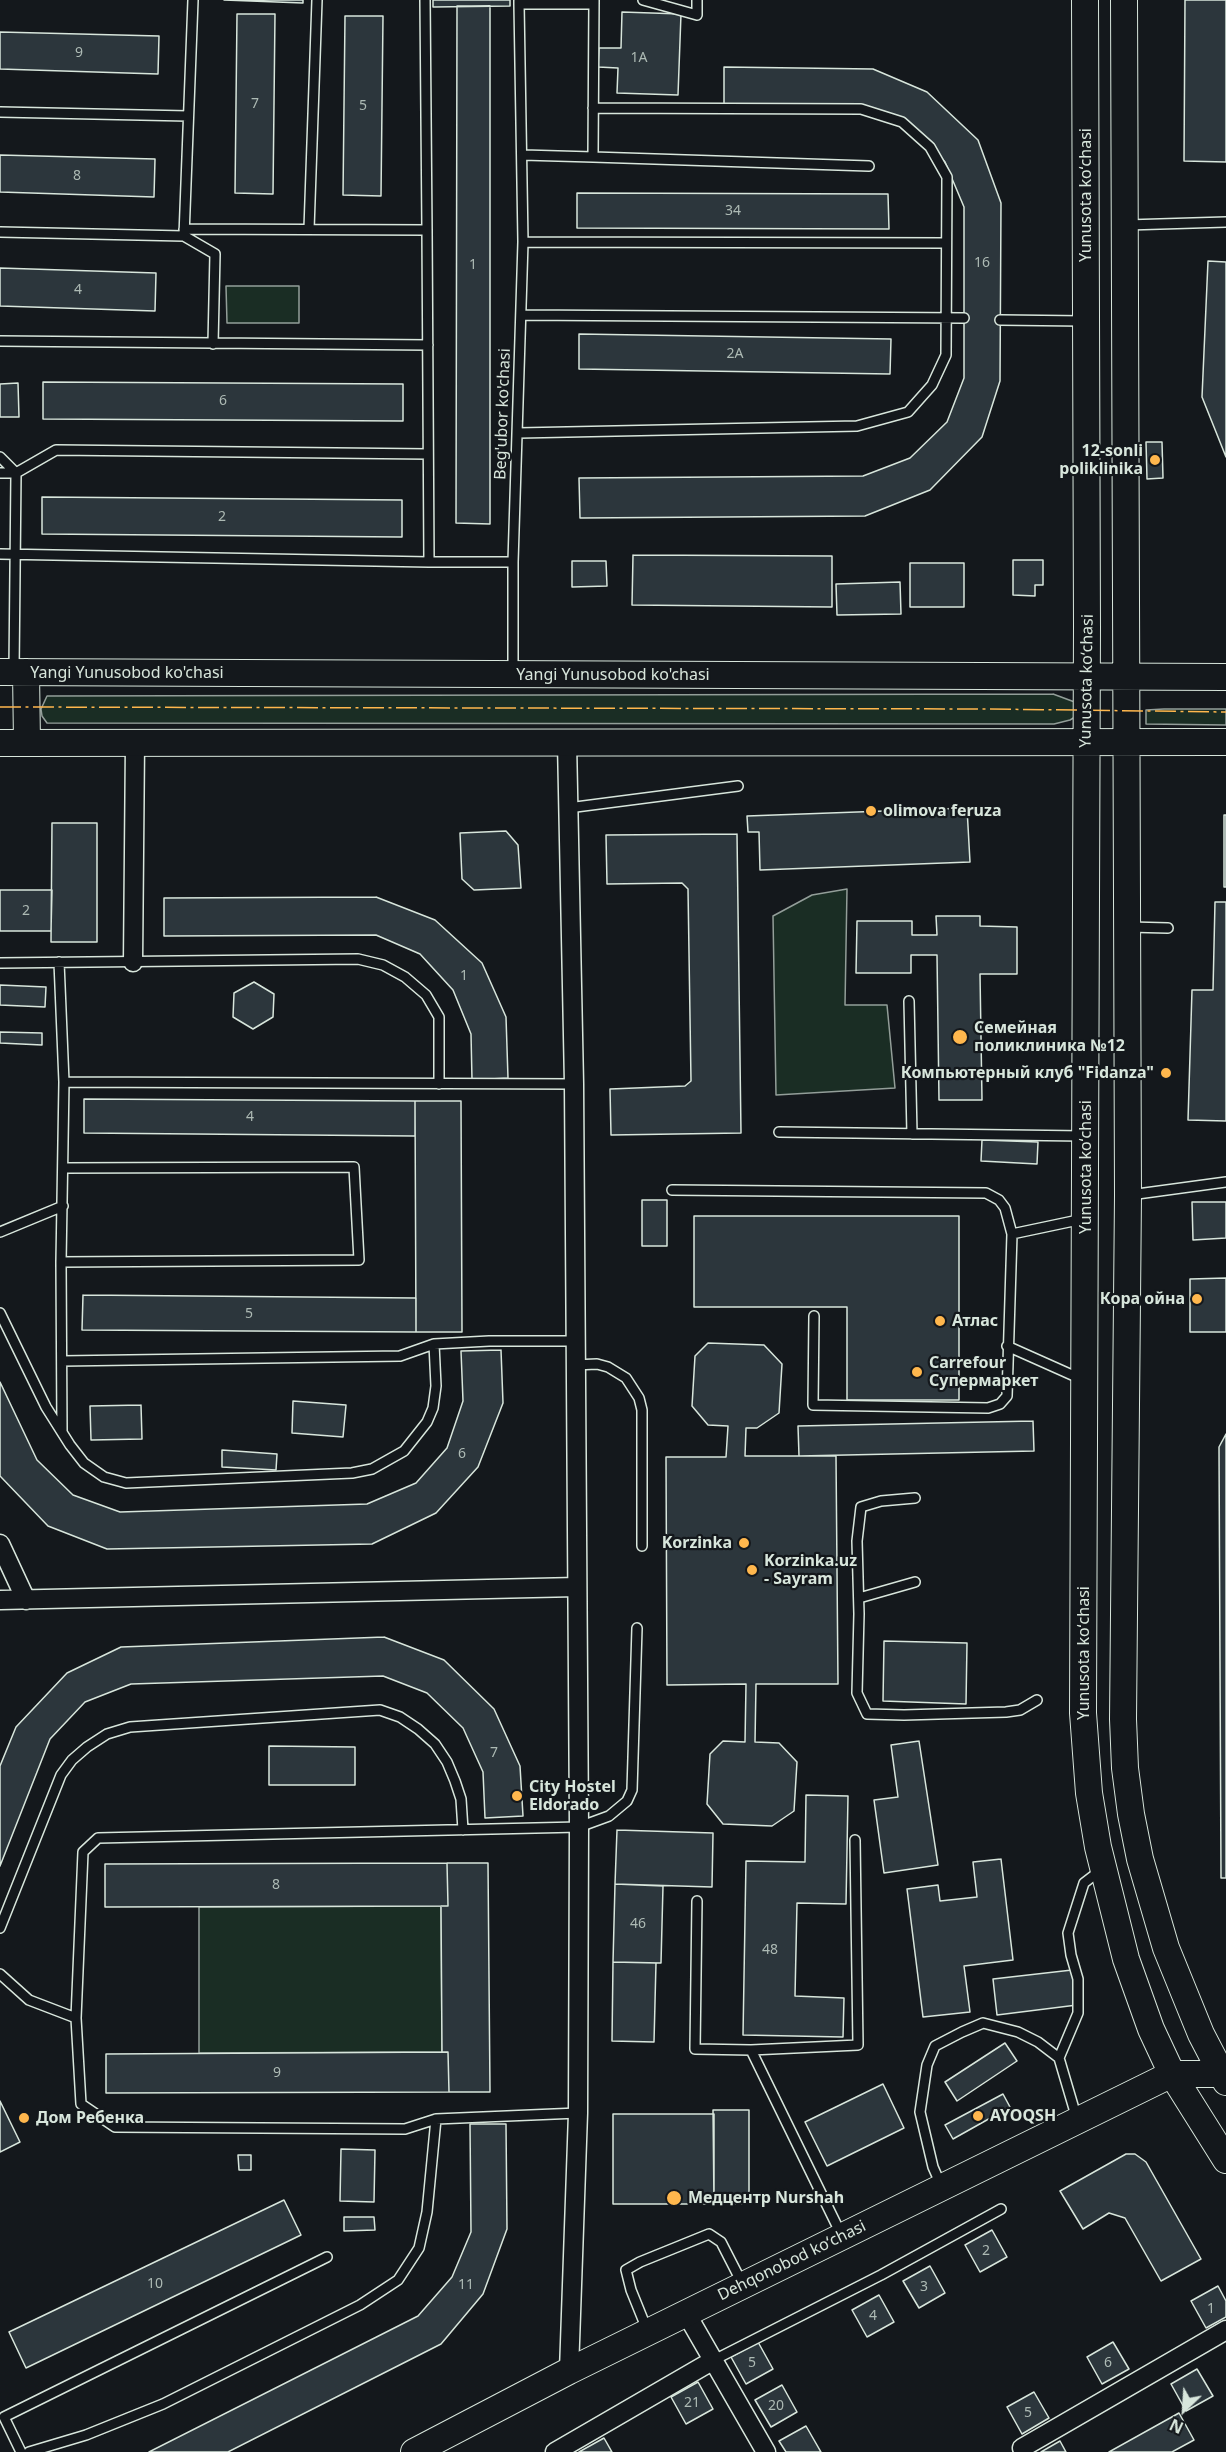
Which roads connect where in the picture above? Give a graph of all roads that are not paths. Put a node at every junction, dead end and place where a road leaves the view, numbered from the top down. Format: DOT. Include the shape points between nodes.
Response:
graph roads {
  1 [pos="193,0"];
  2 [pos="317,0"];
  3 [pos="424,0"];
  4 [pos="643,0"];
  5 [pos="696,0"];
  6 [pos="1085,0"];
  7 [pos="1124,0"];
  8 [pos="519,2"];
  9 [pos="594,2"];
  10 [pos="593,108"];
  11 [pos="0,112"];
  12 [pos="188,116"];
  13 [pos="523,155"];
  14 [pos="593,157"];
  15 [pos="869,166"];
  16 [pos="1226,222"];
  17 [pos="1124,225"];
  18 [pos="309,230"];
  19 [pos="427,230"];
  20 [pos="0,232"];
  21 [pos="184,233"];
  22 [pos="523,242"];
  23 [pos="946,243"];
  24 [pos="521,315"];
  25 [pos="947,317"];
  26 [pos="964,318"];
  27 [pos="1000,320"];
  28 [pos="1087,321"];
  29 [pos="0,340"];
  30 [pos="213,344"];
  31 [pos="428,345"];
  32 [pos="519,433"];
  33 [pos="428,454"];
  34 [pos="0,457"];
  35 [pos="0,473"];
  36 [pos="16,473"];
  37 [pos="0,554"];
  38 [pos="16,554"];
  39 [pos="429,562"];
  40 [pos="513,562"];
  41 [pos="14,672"];
  42 [pos="513,674"];
  43 [pos="1086,677"];
  44 [pos="1127,677"];
  45 [pos="1226,677"];
  46 [pos="135,742"];
  47 [pos="567,742"];
  48 [pos="1086,742"];
  49 [pos="1126,742"];
  50 [pos="1226,742"];
  51 [pos="0,743"];
  52 [pos="27,743"];
  53 [pos="738,786"];
  54 [pos="568,808"];
  55 [pos="1126,927"];
  56 [pos="1168,928"];
  57 [pos="59,962"];
  58 [pos="133,962"];
  59 [pos="0,963"];
  60 [pos="909,1001"];
  61 [pos="64,1082"];
  62 [pos="439,1084"];
  63 [pos="574,1084"];
  64 [pos="779,1132"];
  65 [pos="912,1134"];
  66 [pos="1086,1136"];
  67 [pos="64,1168"];
  68 [pos="1226,1182"];
  69 [pos="672,1190"];
  70 [pos="1128,1195"];
  71 [pos="63,1206"];
  72 [pos="1086,1218"];
  73 [pos="0,1232"];
  74 [pos="1011,1234"];
  75 [pos="61,1262"];
  76 [pos="0,1313"];
  77 [pos="814,1316"];
  78 [pos="574,1341"];
  79 [pos="434,1344"];
  80 [pos="1007,1346"];
  81 [pos="62,1360"];
  82 [pos="574,1365"];
  83 [pos="1086,1381"];
  84 [pos="62,1431"];
  85 [pos="915,1498"];
  86 [pos="0,1544"];
  87 [pos="642,1546"];
  88 [pos="915,1582"];
  89 [pos="577,1587"];
  90 [pos="859,1598"];
  91 [pos="0,1600"];
  92 [pos="26,1600"];
  93 [pos="637,1628"];
  94 [pos="1037,1701"];
  95 [pos="579,1827"];
  96 [pos="463,1830"];
  97 [pos="855,1840"];
  98 [pos="1103,1869"];
  99 [pos="697,1901"];
  100 [pos="0,1928"];
  101 [pos="0,1974"];
  102 [pos="76,2018"];
  103 [pos="1201,2034"];
  104 [pos="751,2050"];
  105 [pos="1059,2058"];
  106 [pos="1172,2074"];
  107 [pos="1224,2076"];
  108 [pos="578,2113"];
  109 [pos="436,2119"];
  110 [pos="1077,2120"];
  111 [pos="1226,2160"];
  112 [pos="942,2187"];
  113 [pos="1001,2209"];
  114 [pos="842,2236"];
  115 [pos="327,2257"];
  116 [pos="743,2285"];
  117 [pos="686,2313"];
  118 [pos="1226,2330"];
  119 [pos="649,2332"];
  120 [pos="712,2361"];
  121 [pos="569,2371"];
  122 [pos="1,2415"];
  123 [pos="1022,2448"];
  124 [pos="21,2452"];
  125 [pos="29,2452"];
  126 [pos="414,2452"];
  127 [pos="555,2452"];
  128 [pos="766,2452"];
  1 -- 12 [label="lane"];
  2 -- 18 [label="lane"];
  3 -- 19 [label="lane"];
  4 -- 5 [label="lane" via="697,15"];
  6 -- 28 [label="main road, Yunusota koʻchasi"];
  7 -- 17 [label="main road"];
  8 -- 9 [label="lane"];
  8 -- 13 [label="lane, Beg'ubor ko'chasi"];
  9 -- 10 [label="lane"];
  10 -- 14 [label="lane"];
  10 -- 23 [label="lane" via="861,109 902,122 930,147 947,177"];
  11 -- 12 [label="lane"];
  12 -- 21 [label="lane"];
  13 -- 14 [label="lane"];
  13 -- 22 [label="lane, Beg'ubor ko'chasi"];
  14 -- 15 [label="lane"];
  16 -- 17 [label="lane"];
  17 -- 44 [label="main road"];
  18 -- 19 [label="lane"];
  18 -- 21 [label="lane"];
  19 -- 31 [label="lane"];
  20 -- 21 [label="lane"];
  21 -- 30 [label="lane" via="215,254"];
  22 -- 23 [label="lane"];
  22 -- 24 [label="lane, Beg'ubor ko'chasi"];
  23 -- 25 [label="lane"];
  24 -- 25 [label="lane"];
  24 -- 32 [label="lane, Beg'ubor ko'chasi"];
  25 -- 26 [label="lane"];
  25 -- 32 [label="lane" via="946,355 932,385 908,412 857,426"];
  27 -- 28 [label="lane"];
  28 -- 43 [label="main road, Yunusota koʻchasi"];
  29 -- 30 [label="lane"];
  30 -- 31 [label="lane"];
  31 -- 33 [label="lane"];
  32 -- 40 [label="lane, Beg'ubor ko'chasi"];
  33 -- 36 [label="lane" via="56,450"];
  33 -- 39 [label="lane"];
  34 -- 36 [label="lane"];
  35 -- 36 [label="lane"];
  36 -- 38 [label="lane"];
  37 -- 38 [label="lane"];
  38 -- 39 [label="lane"];
  38 -- 41 [label="lane"];
  39 -- 40 [label="lane"];
  40 -- 42 [label="lane, Beg'ubor ko'chasi"];
  41 -- 42 [label="main road, Yangi Yunusobod ko'chasi"];
  41 -- 52 [label="main road"];
  42 -- 43 [label="main road, Yangi Yunusobod ko'chasi"];
  43 -- 44 [label="main road, Yangi Yunusobod ko'chasi"];
  43 -- 48 [label="main road, Yunusota koʻchasi"];
  44 -- 45 [label="main road, Yangi Yunusobod ko'chasi"];
  44 -- 49 [label="main road"];
  46 -- 47 [label="main road"];
  46 -- 52 [label="main road"];
  46 -- 58 [label="street"];
  47 -- 48 [label="main road"];
  47 -- 54 [label="street"];
  48 -- 49 [label="main road"];
  48 -- 66 [label="main road, Yunusota koʻchasi"];
  49 -- 50 [label="main road"];
  49 -- 55 [label="main road"];
  51 -- 52 [label="main road"];
  53 -- 54 [label="lane"];
  54 -- 63 [label="street"];
  55 -- 56 [label="lane"];
  55 -- 70 [label="main road"];
  57 -- 58 [label="lane"];
  57 -- 59 [label="lane"];
  57 -- 61 [label="lane"];
  58 -- 62 [label="lane" via="358,959 383,965 426,995 439,1017"];
  60 -- 65 [label="lane"];
  61 -- 62 [label="lane"];
  61 -- 67 [label="lane"];
  62 -- 63 [label="lane"];
  63 -- 78 [label="street"];
  64 -- 65 [label="lane"];
  65 -- 66 [label="lane"];
  66 -- 72 [label="main road, Yunusota koʻchasi"];
  67 -- 71 [label="lane"];
  67 -- 75 [label="lane" via="354,1167 359,1260"];
  68 -- 70 [label="lane"];
  69 -- 74 [label="lane" via="986,1194 1005,1208"];
  70 -- 103 [label="main road" via="1125,1768 1149,1897"];
  71 -- 73 [label="lane"];
  71 -- 75 [label="lane"];
  72 -- 74 [label="lane"];
  72 -- 83 [label="main road, Yunusota koʻchasi"];
  74 -- 80 [label="lane"];
  75 -- 81 [label="lane"];
  76 -- 84 [label="lane" via="46,1407"];
  77 -- 80 [label="lane" via="812,1396 813,1405 819,1406 988,1408 1000,1404 1007,1396"];
  78 -- 79 [label="lane"];
  78 -- 82 [label="street"];
  79 -- 81 [label="lane" via="400,1356"];
  79 -- 84 [label="lane" via="436,1386 427,1422 404,1451 372,1469 126,1483 104,1477 84,1463"];
  80 -- 83 [label="lane"];
  81 -- 84 [label="lane"];
  82 -- 87 [label="lane" via="608,1366 626,1378 639,1398"];
  82 -- 89 [label="street"];
  83 -- 98 [label="main road, Yunusota koʻchasi" via="1083,1713 1089,1793"];
  85 -- 90 [label="lane" via="861,1507 856,1540"];
  86 -- 92 [label="street"];
  88 -- 90 [label="lane"];
  89 -- 92 [label="street"];
  89 -- 95 [label="street"];
  90 -- 94 [label="lane" via="858,1693 867,1714 1006,1712"];
  91 -- 92 [label="street"];
  93 -- 95 [label="lane" via="632,1790 627,1801 609,1816"];
  95 -- 96 [label="lane"];
  95 -- 108 [label="street"];
  96 -- 100 [label="lane" via="461,1799 447,1762 435,1744 400,1717 380,1710 129,1727 107,1734 87,1747 61,1775"];
  96 -- 102 [label="lane" via="98,1838 82,1852"];
  97 -- 104 [label="lane" via="858,2045"];
  98 -- 105 [label="lane" via="1084,1883 1068,1933 1078,1979 1078,2013"];
  98 -- 106 [label="main road, Yunusota koʻchasi" via="1144,2013"];
  99 -- 104 [label="lane" via="695,2049"];
  101 -- 102 [label="lane" via="29,2000"];
  102 -- 109 [label="lane" via="81,2104 115,2127 405,2129"];
  103 -- 106 [label="main road"];
  103 -- 107 [label="main road"];
  104 -- 114 [label="lane"];
  105 -- 110 [label="lane"];
  105 -- 112 [label="lane" via="1018,2032 983,2023 935,2046 927,2065 920,2112 933,2167"];
  106 -- 107 [label="main road"];
  106 -- 110 [label="main road, Dehqonobod koʻchasi"];
  106 -- 111 [label="main road, Yunusota koʻchasi"];
  108 -- 109 [label="lane"];
  108 -- 121 [label="street"];
  109 -- 125 [label="lane" via="427,2212 419,2248 398,2280 360,2306 163,2404 86,2435"];
  110 -- 112 [label="main road, Dehqonobod koʻchasi"];
  112 -- 114 [label="main road, Dehqonobod koʻchasi"];
  113 -- 120 [label="lane"];
  114 -- 116 [label="main road, Dehqonobod koʻchasi"];
  115 -- 122 [label="lane"];
  116 -- 117 [label="main road, Dehqonobod koʻchasi"];
  116 -- 119 [label="lane" via="722,2242 709,2234 640,2262 626,2270"];
  117 -- 119 [label="main road, Dehqonobod koʻchasi"];
  117 -- 120 [label="street"];
  118 -- 123 [label="street"];
  119 -- 121 [label="main road, Dehqonobod koʻchasi"];
  120 -- 127 [label="street"];
  120 -- 128 [label="street"];
  121 -- 126 [label="main road, Dehqonobod koʻchasi"];
  122 -- 124 [label="lane"];
}
